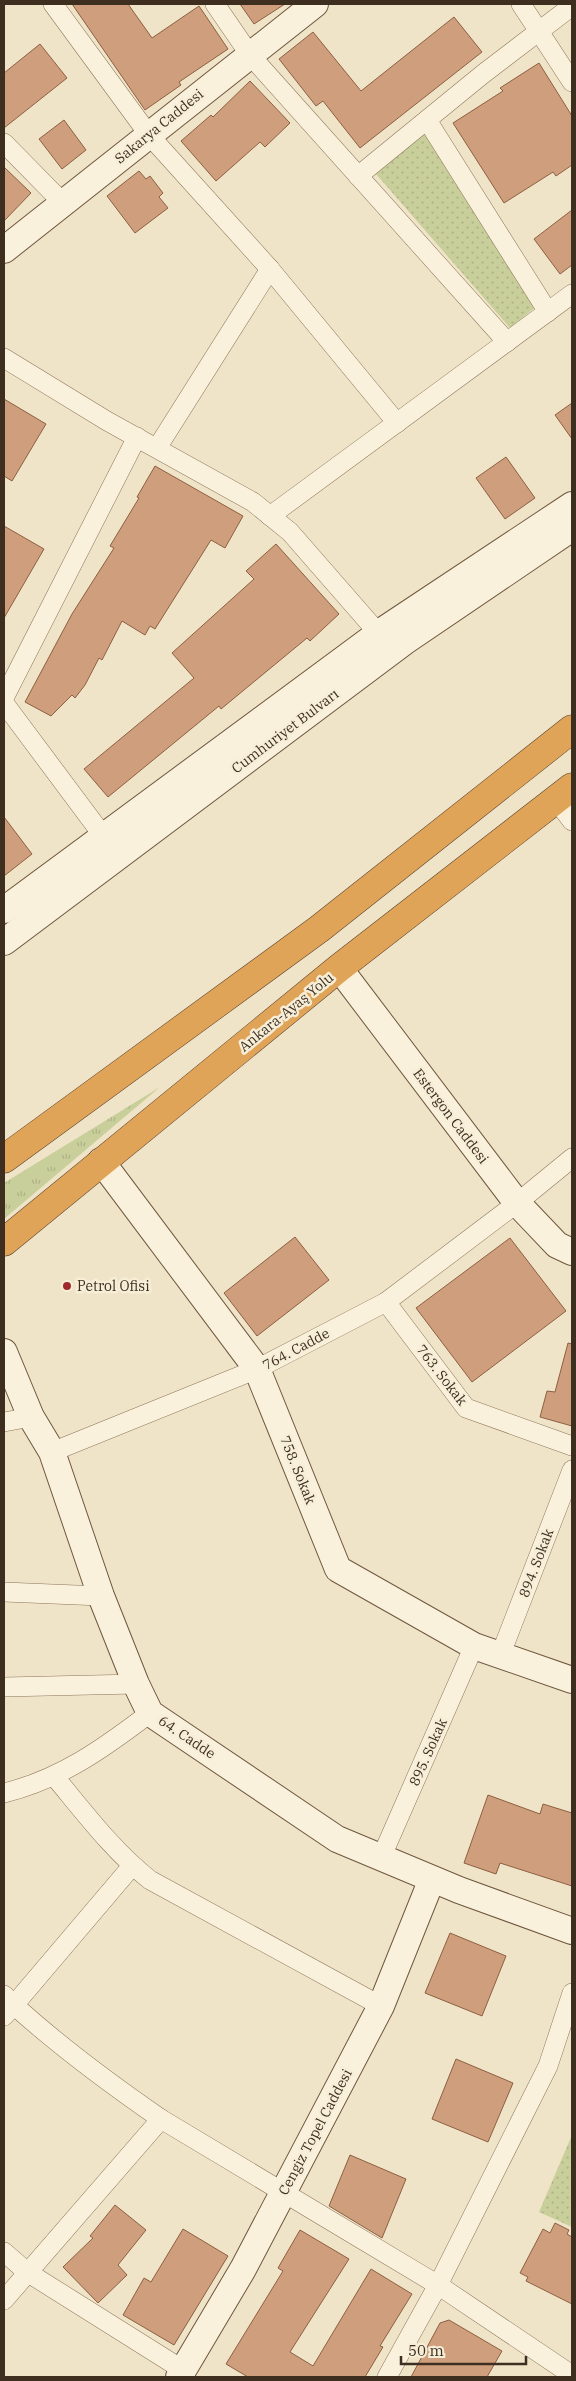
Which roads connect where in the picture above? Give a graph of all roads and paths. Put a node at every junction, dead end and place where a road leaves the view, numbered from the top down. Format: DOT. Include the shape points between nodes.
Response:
graph roads {
  1 [pos="53,4"];
  2 [pos="215,4"];
  3 [pos="315,4"];
  4 [pos="522,4"];
  5 [pos="572,6"];
  6 [pos="540,31"];
  7 [pos="250,55"];
  8 [pos="572,82"];
  9 [pos="427,120"];
  10 [pos="149,135"];
  11 [pos="4,143"];
  12 [pos="358,176"];
  13 [pos="62,202"];
  14 [pos="4,250"];
  15 [pos="270,269"];
  16 [pos="572,294"];
  17 [pos="548,312"];
  18 [pos="507,342"];
  19 [pos="4,358"];
  20 [pos="397,423"];
  21 [pos="136,437"];
  22 [pos="157,448"];
  23 [pos="572,506"];
  24 [pos="270,516"];
  25 [pos="572,528"];
  26 [pos="386,642"];
  27 [pos="11,666"];
  28 [pos="4,698"];
  29 [pos="4,704"];
  30 [pos="572,729"];
  31 [pos="564,794"];
  32 [pos="572,821"];
  33 [pos="104,837"];
  34 [pos="4,910"];
  35 [pos="4,942"];
  36 [pos="339,968"];
  37 [pos="572,1158"];
  38 [pos="4,1159"];
  39 [pos="101,1162"];
  40 [pos="516,1203"];
  41 [pos="4,1242"];
  42 [pos="572,1252"];
  43 [pos="386,1302"];
  44 [pos="4,1352"];
  45 [pos="257,1369"];
  46 [pos="4,1396"];
  47 [pos="31,1417"];
  48 [pos="4,1422"];
  49 [pos="572,1446"];
  50 [pos="52,1452"];
  51 [pos="572,1470"];
  52 [pos="4,1592"];
  53 [pos="101,1596"];
  54 [pos="474,1646"];
  55 [pos="500,1656"];
  56 [pos="572,1680"];
  57 [pos="136,1684"];
  58 [pos="4,1687"];
  59 [pos="150,1713"];
  60 [pos="54,1776"];
  61 [pos="4,1793"];
  62 [pos="381,1858"];
  63 [pos="132,1866"];
  64 [pos="432,1879"];
  65 [pos="572,1931"];
  66 [pos="572,1993"];
  67 [pos="7,2005"];
  68 [pos="381,2006"];
  69 [pos="161,2119"];
  70 [pos="284,2192"];
  71 [pos="4,2252"];
  72 [pos="27,2272"];
  73 [pos="438,2285"];
  74 [pos="4,2300"];
  75 [pos="181,2374"];
  76 [pos="572,2375"];
  77 [pos="387,2377"];
  1 -- 10 [label="street"];
  2 -- 7 [label="street"];
  3 -- 7 [label="main road, Sakarya Caddesi"];
  4 -- 6 [label="street"];
  5 -- 6 [label="street"];
  6 -- 8 [label="street"];
  6 -- 9 [label="street"];
  7 -- 10 [label="main road, Sakarya Caddesi"];
  7 -- 12 [label="street"];
  9 -- 12 [label="street"];
  9 -- 17 [label="street"];
  10 -- 13 [label="main road, Sakarya Caddesi"];
  10 -- 15 [label="street"];
  11 -- 13 [label="street"];
  12 -- 18 [label="street"];
  13 -- 14 [label="main road, Sakarya Caddesi"];
  15 -- 20 [label="street"];
  15 -- 22 [label="street"];
  16 -- 17 [label="street"];
  17 -- 18 [label="street"];
  18 -- 20 [label="street"];
  19 -- 21 [label="street"];
  20 -- 24 [label="street"];
  21 -- 22 [label="street"];
  21 -- 27 [label="street"];
  22 -- 24 [label="street" via="253,502"];
  23 -- 26 [label="main road, Cumhuriyet Bulvarı"];
  24 -- 26 [label="street" via="290,532"];
  25 -- 26 [label="main road, Cumhuriyet Bulvarı"];
  26 -- 33 [label="main road, Cumhuriyet Bulvarı"];
  26 -- 35 [label="main road, Cumhuriyet Bulvarı"];
  27 -- 28 [label="street"];
  29 -- 33 [label="street"];
  30 -- 38 [label="highway" via="319,929"];
  31 -- 32 [label="street"];
  31 -- 36 [label="highway, Ankara-Ayaş Yolu"];
  33 -- 34 [label="main road, Cumhuriyet Bulvarı"];
  36 -- 39 [label="highway, Ankara-Ayaş Yolu"];
  36 -- 40 [label="main road, Estergon Caddesi"];
  37 -- 40 [label="street, 764. Cadde"];
  39 -- 41 [label="highway, Ankara-Ayaş Yolu"];
  39 -- 45 [label="main road, 758. Sokak"];
  40 -- 42 [label="main road, Estergon Caddesi" via="557,1245"];
  40 -- 43 [label="street, 764. Cadde"];
  43 -- 45 [label="street, 764. Cadde"];
  43 -- 49 [label="street, 763. Sokak" via="466,1408"];
  44 -- 47 [label="main road, 64. Cadde"];
  45 -- 50 [label="street, 764. Cadde"];
  45 -- 54 [label="main road, 758. Sokak" via="338,1569"];
  46 -- 47 [label="main road"];
  47 -- 48 [label="street"];
  47 -- 50 [label="main road, 64. Cadde"];
  50 -- 53 [label="main road, 64. Cadde"];
  51 -- 55 [label="street, 894. Sokak"];
  52 -- 53 [label="street"];
  53 -- 57 [label="main road, 64. Cadde"];
  54 -- 55 [label="main road, 758. Sokak"];
  54 -- 62 [label="street, 895. Sokak"];
  55 -- 56 [label="main road, 758. Sokak"];
  57 -- 58 [label="street"];
  57 -- 59 [label="main road, 64. Cadde"];
  59 -- 60 [label="street" via="102,1750"];
  59 -- 62 [label="main road, 64. Cadde" via="337,1840"];
  60 -- 61 [label="street"];
  60 -- 63 [label="street"];
  62 -- 64 [label="main road, 64. Cadde"];
  63 -- 67 [label="street"];
  63 -- 68 [label="street" via="174,1894"];
  64 -- 65 [label="main road, 64. Cadde"];
  64 -- 68 [label="main road, Cengiz Topel Caddesi"];
  66 -- 73 [label="street" via="548,2066"];
  67 -- 69 [label="street"];
  68 -- 70 [label="main road, Cengiz Topel Caddesi"];
  69 -- 70 [label="street"];
  69 -- 72 [label="street"];
  70 -- 73 [label="street"];
  70 -- 75 [label="main road, Cengiz Topel Caddesi"];
  71 -- 72 [label="street"];
  72 -- 74 [label="street"];
  72 -- 75 [label="street"];
  73 -- 76 [label="street"];
  73 -- 77 [label="street"];
}
